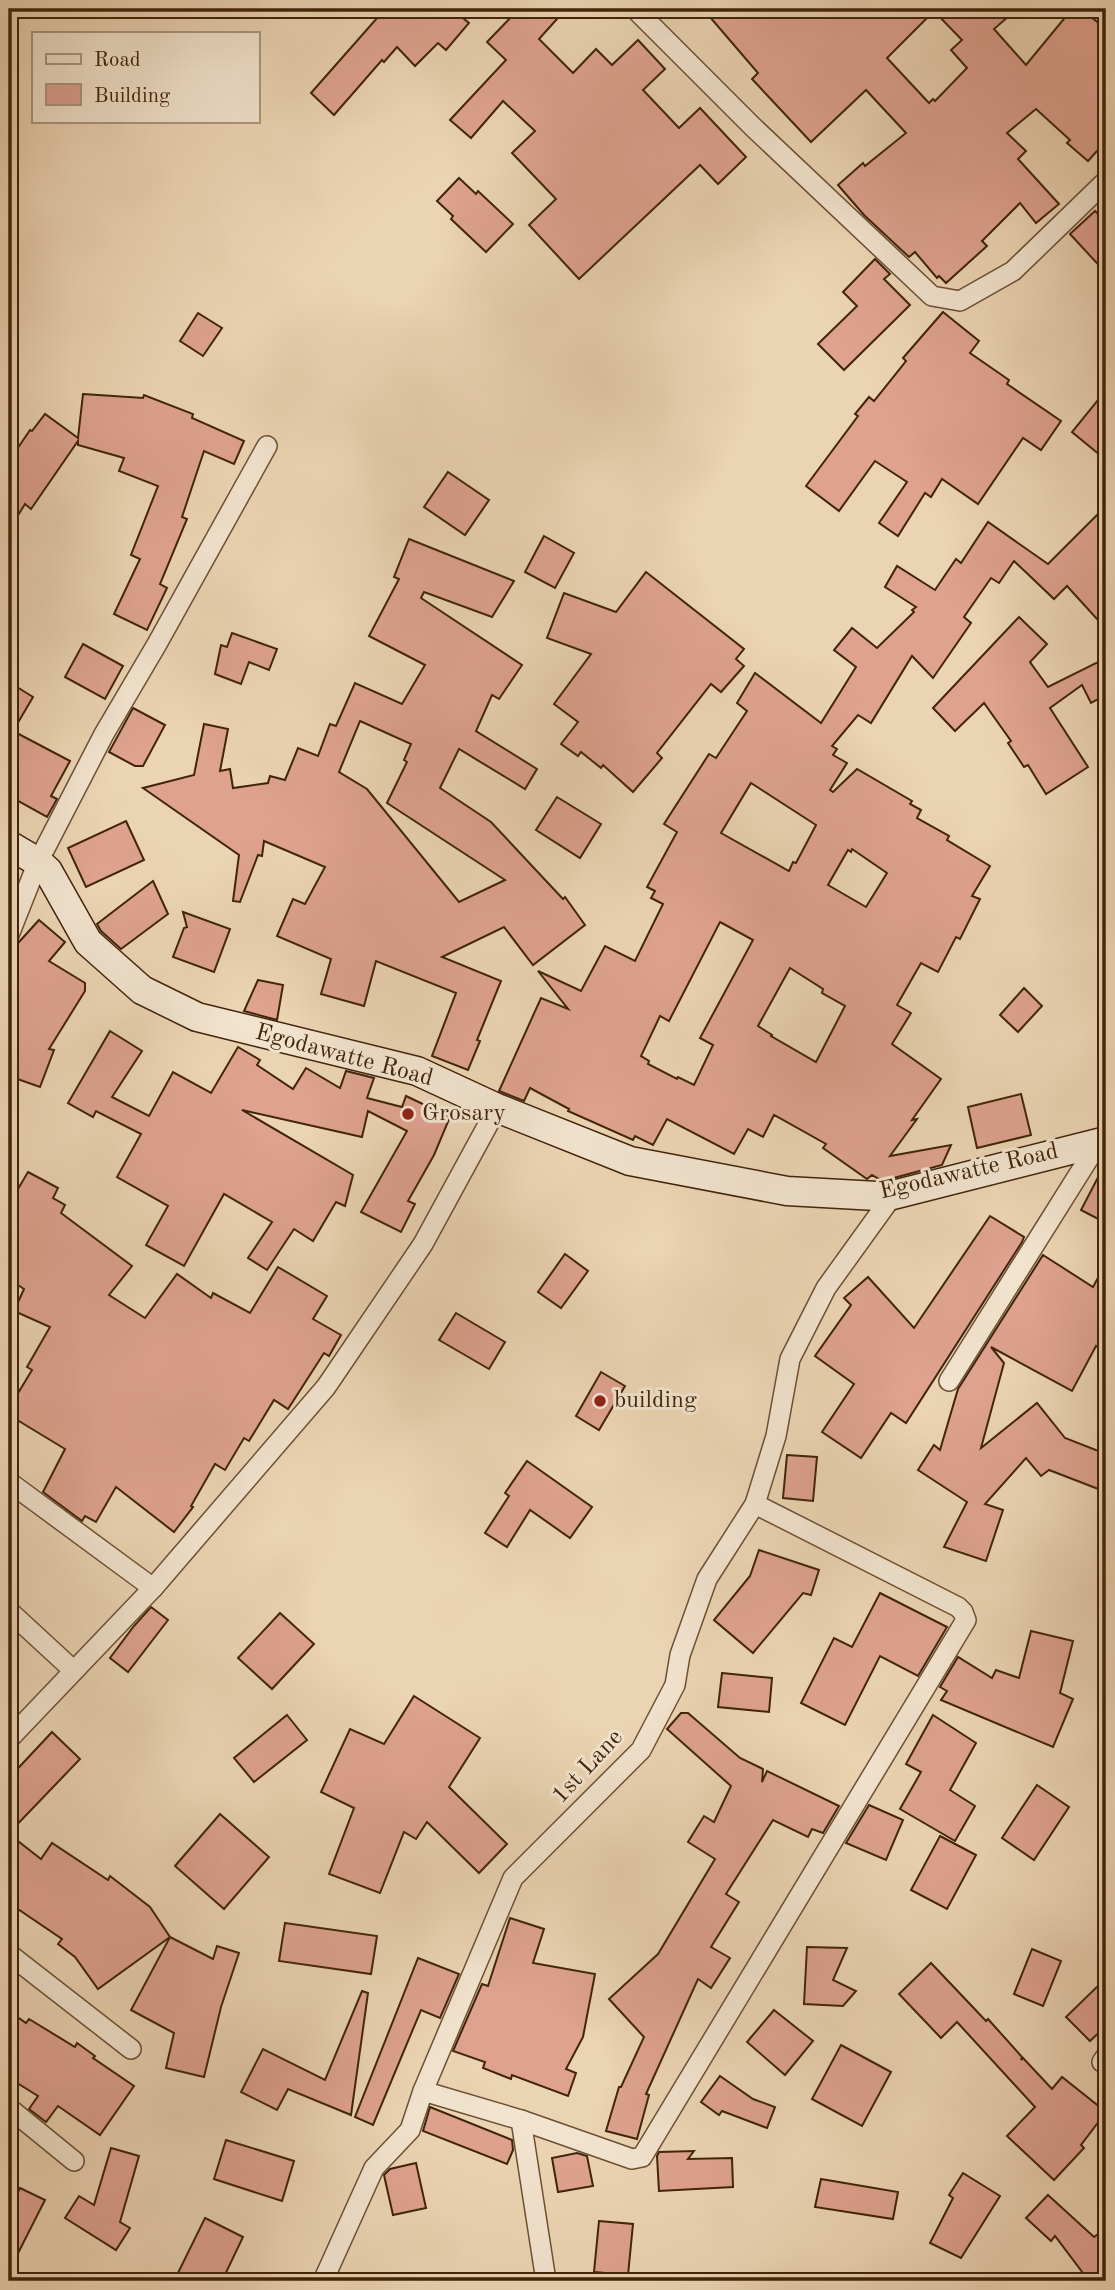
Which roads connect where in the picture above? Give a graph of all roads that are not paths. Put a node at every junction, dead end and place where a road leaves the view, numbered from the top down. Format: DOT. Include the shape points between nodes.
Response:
graph roads {
  1 [pos="635,9"];
  2 [pos="1106,181"];
  3 [pos="267,446"];
  4 [pos="9,845"];
  5 [pos="38,862"];
  6 [pos="9,935"];
  7 [pos="497,1108"];
  8 [pos="1102,1141"];
  9 [pos="893,1195"];
  10 [pos="949,1381"];
  11 [pos="9,1482"];
  12 [pos="755,1504"];
  13 [pos="153,1588"];
  14 [pos="9,1611"];
  15 [pos="73,1670"];
  16 [pos="9,1739"];
  17 [pos="9,1954"];
  18 [pos="131,2049"];
  19 [pos="423,2091"];
  20 [pos="9,2108"];
  21 [pos="521,2120"];
  22 [pos="74,2161"];
  23 [pos="323,2281"];
  24 [pos="545,2281"];
  1 -- 2 [label="street" via="933,296 960,301 1013,271"];
  3 -- 5 [label="street" via="104,734"];
  4 -- 5 [label="street, Egodawatte Road"];
  5 -- 6 [label="street"];
  5 -- 7 [label="street, Egodawatte Road" via="88,942 142,990 197,1017 417,1071"];
  7 -- 9 [label="street, Egodawatte Road" via="630,1161 787,1191"];
  7 -- 13 [label="street" via="423,1244 326,1387"];
  8 -- 9 [label="street, Egodawatte Road"];
  8 -- 10 [label="street"];
  9 -- 12 [label="street, 1st Lane" via="826,1288 790,1359 776,1436"];
  11 -- 13 [label="street"];
  12 -- 19 [label="street, 1st Lane" via="708,1579 680,1655 675,1685 641,1750 513,1878"];
  12 -- 21 [label="street" via="958,1607 966,1620 642,2157 632,2159"];
  13 -- 15 [label="street"];
  14 -- 15 [label="street"];
  15 -- 16 [label="street"];
  17 -- 18 [label="street"];
  19 -- 21 [label="street"];
  19 -- 23 [label="street, 1st Lane" via="410,2130 374,2168"];
  20 -- 22 [label="street"];
  21 -- 24 [label="street"];
}
